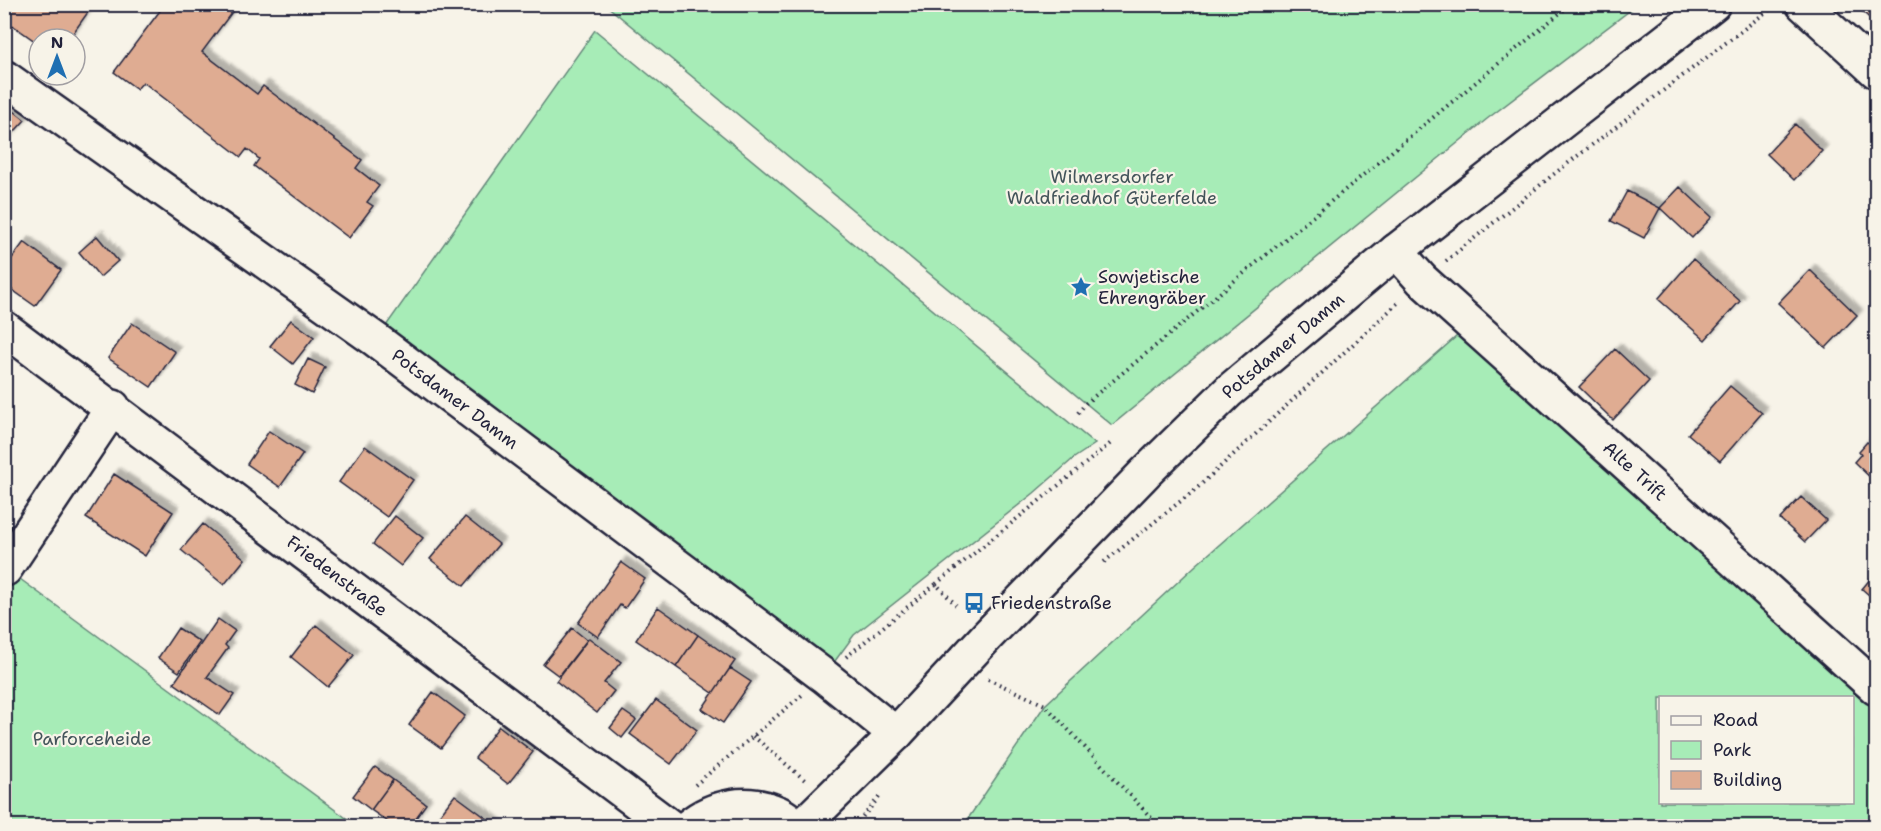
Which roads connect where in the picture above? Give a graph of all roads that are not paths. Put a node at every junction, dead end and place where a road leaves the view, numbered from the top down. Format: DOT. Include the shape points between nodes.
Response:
graph roads {
  1 [pos="1713,4"];
  2 [pos="1803,4"];
  3 [pos="1876,71"];
  4 [pos="4,77"];
  5 [pos="1396,251"];
  6 [pos="4,327"];
  7 [pos="112,408"];
  8 [pos="5,569"];
  9 [pos="1876,688"];
  10 [pos="896,734"];
  11 [pos="669,826"];
  12 [pos="689,826"];
  13 [pos="800,826"];
  1 -- 5 [label="street, Potsdamer Damm"];
  2 -- 3 [label="street"];
  4 -- 10 [label="street, Potsdamer Damm" via="376,340"];
  5 -- 9 [label="street, Alte Trift" via="1422,280"];
  5 -- 10 [label="street, Potsdamer Damm" via="1259,364 1199,420"];
  6 -- 7 [label="street, Friedenstraße"];
  7 -- 8 [label="street"];
  7 -- 11 [label="street, Friedenstraße"];
  10 -- 13 [label="street, Potsdamer Damm"];
  12 -- 13 [label="street" via="724,807 752,806 778,813"];
}
